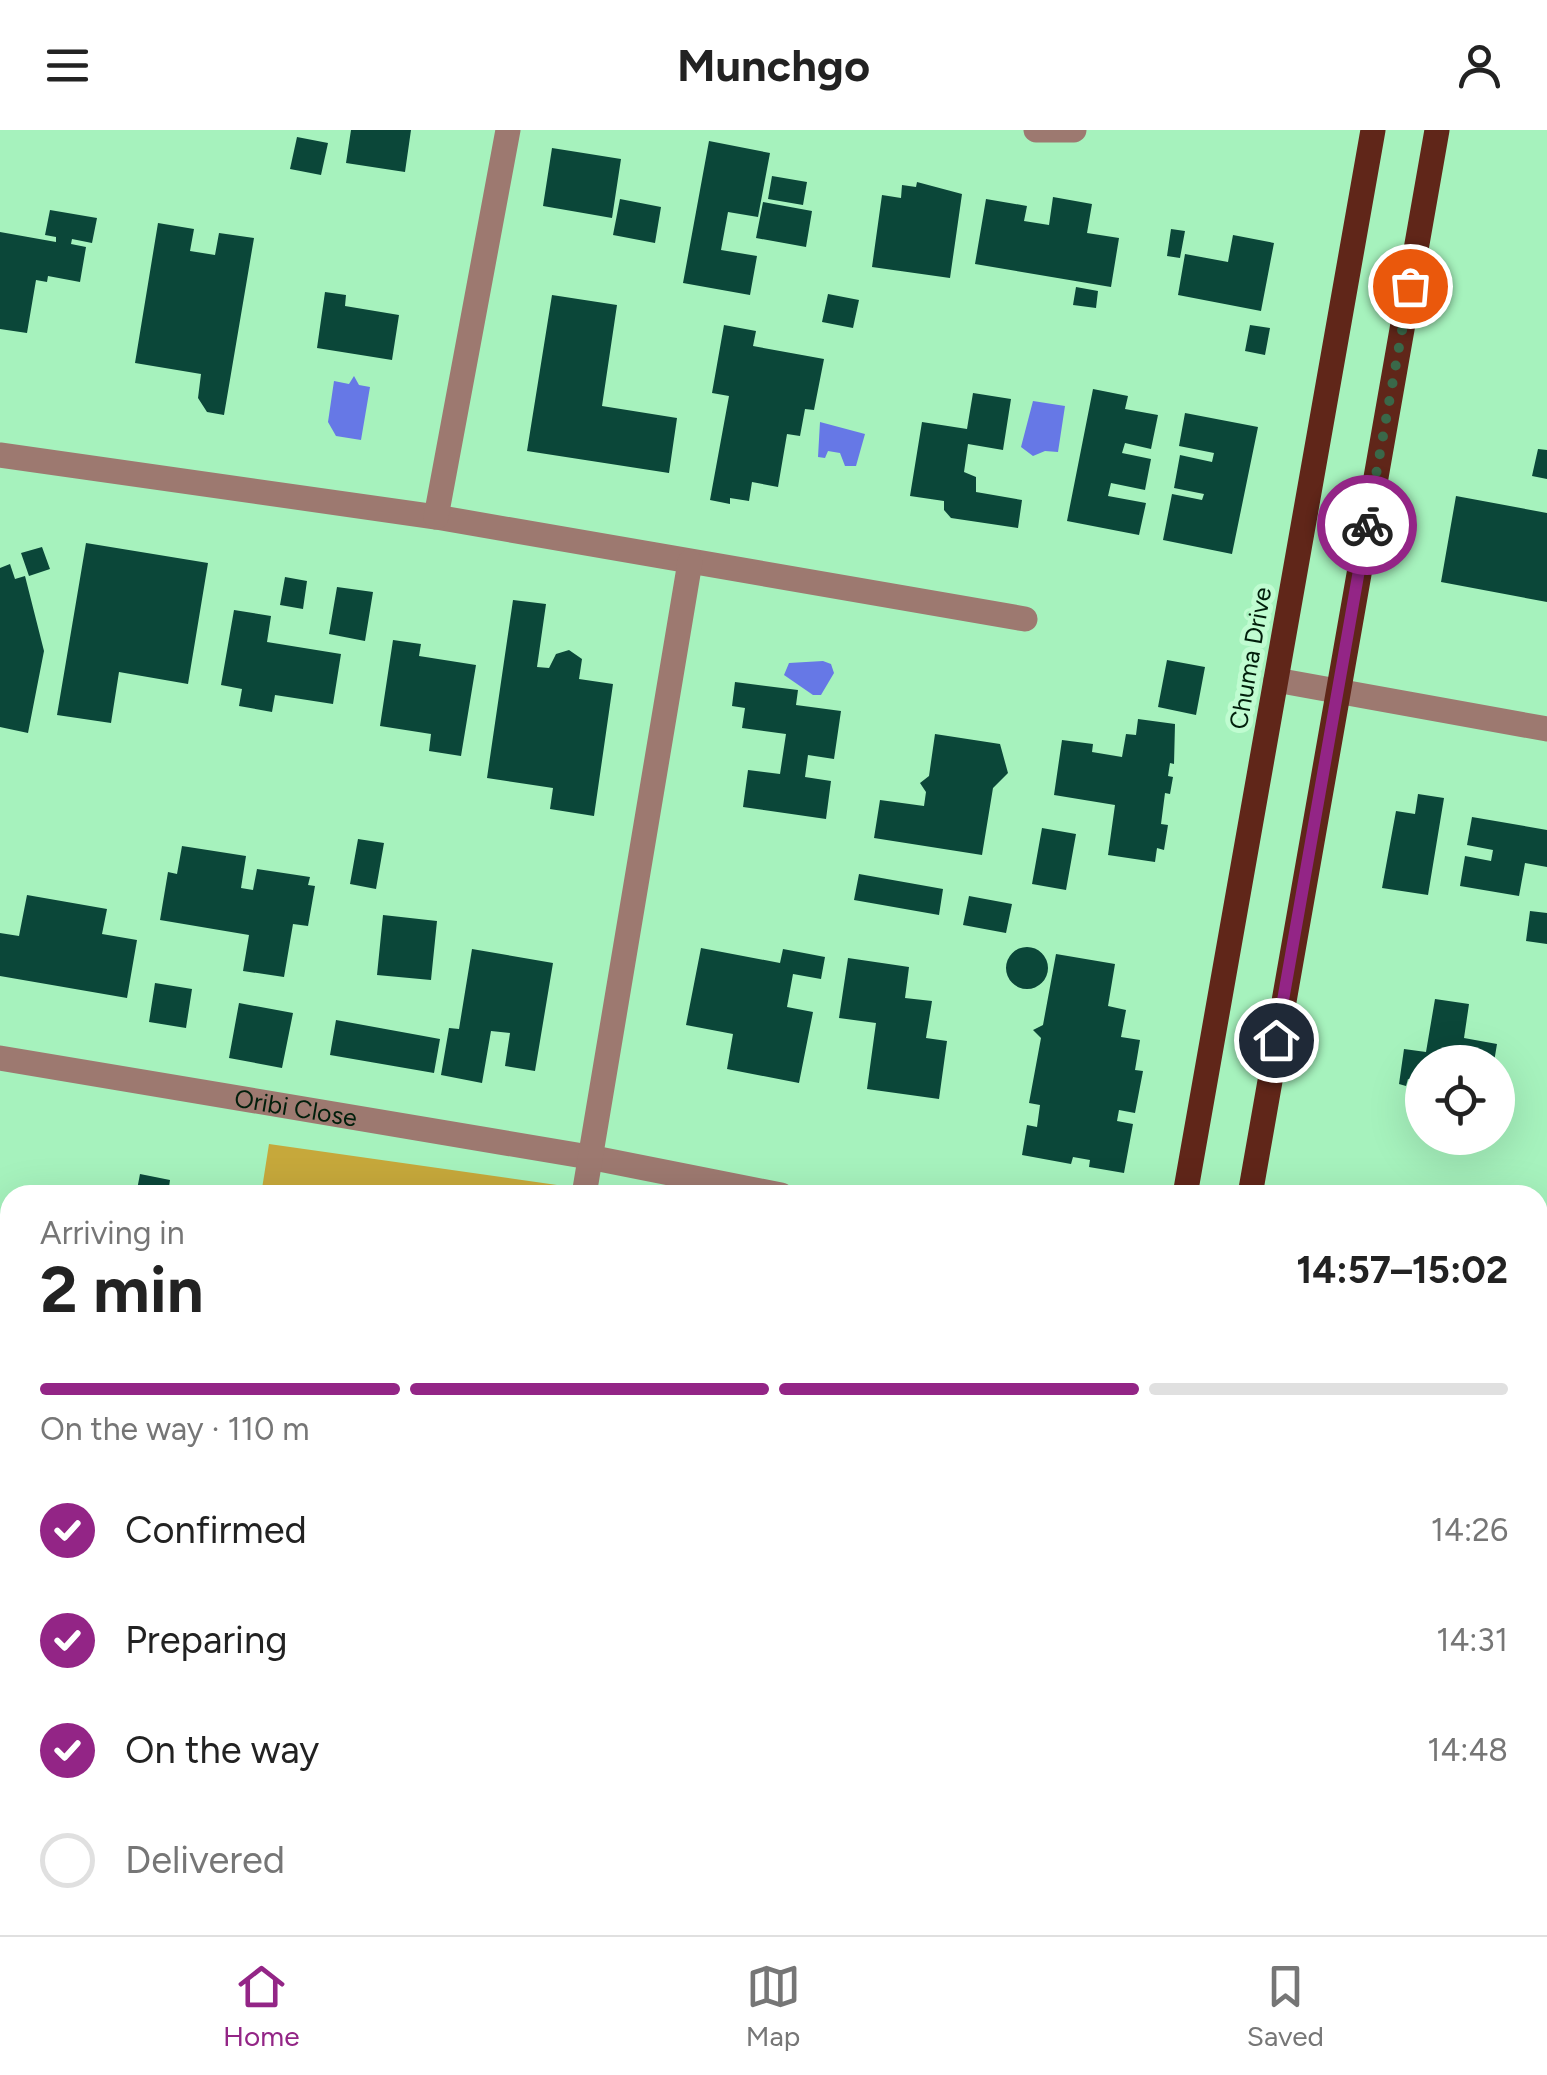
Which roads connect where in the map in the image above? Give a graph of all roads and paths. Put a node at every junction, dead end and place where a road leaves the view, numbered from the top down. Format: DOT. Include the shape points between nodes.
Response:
graph roads {
  1 [pos="508,130"];
  2 [pos="1036,130"];
  3 [pos="1074,130"];
  4 [pos="1374,130"];
  5 [pos="1437,130"];
  6 [pos="0,455"];
  7 [pos="436,517"];
  8 [pos="690,562"];
  9 [pos="1025,619"];
  10 [pos="1276,680"];
  11 [pos="1337,690"];
  12 [pos="1547,729"];
  13 [pos="0,1058"];
  14 [pos="590,1156"];
  15 [pos="586,1185"];
  16 [pos="732,1185"];
  17 [pos="1187,1185"];
  18 [pos="1252,1185"];
  1 -- 7 [label="street"];
  2 -- 3 [label="street"];
  4 -- 10 [label="main road, Chuma Drive"];
  5 -- 11 [label="main road"];
  6 -- 7 [label="street"];
  7 -- 8 [label="street"];
  8 -- 9 [label="street"];
  8 -- 14 [label="street"];
  10 -- 11 [label="street"];
  10 -- 17 [label="main road, Chuma Drive"];
  11 -- 12 [label="street"];
  11 -- 18 [label="main road"];
  13 -- 14 [label="street, Oribi Close"];
  14 -- 15 [label="street"];
  14 -- 16 [label="street, Oribi Close"];
}
